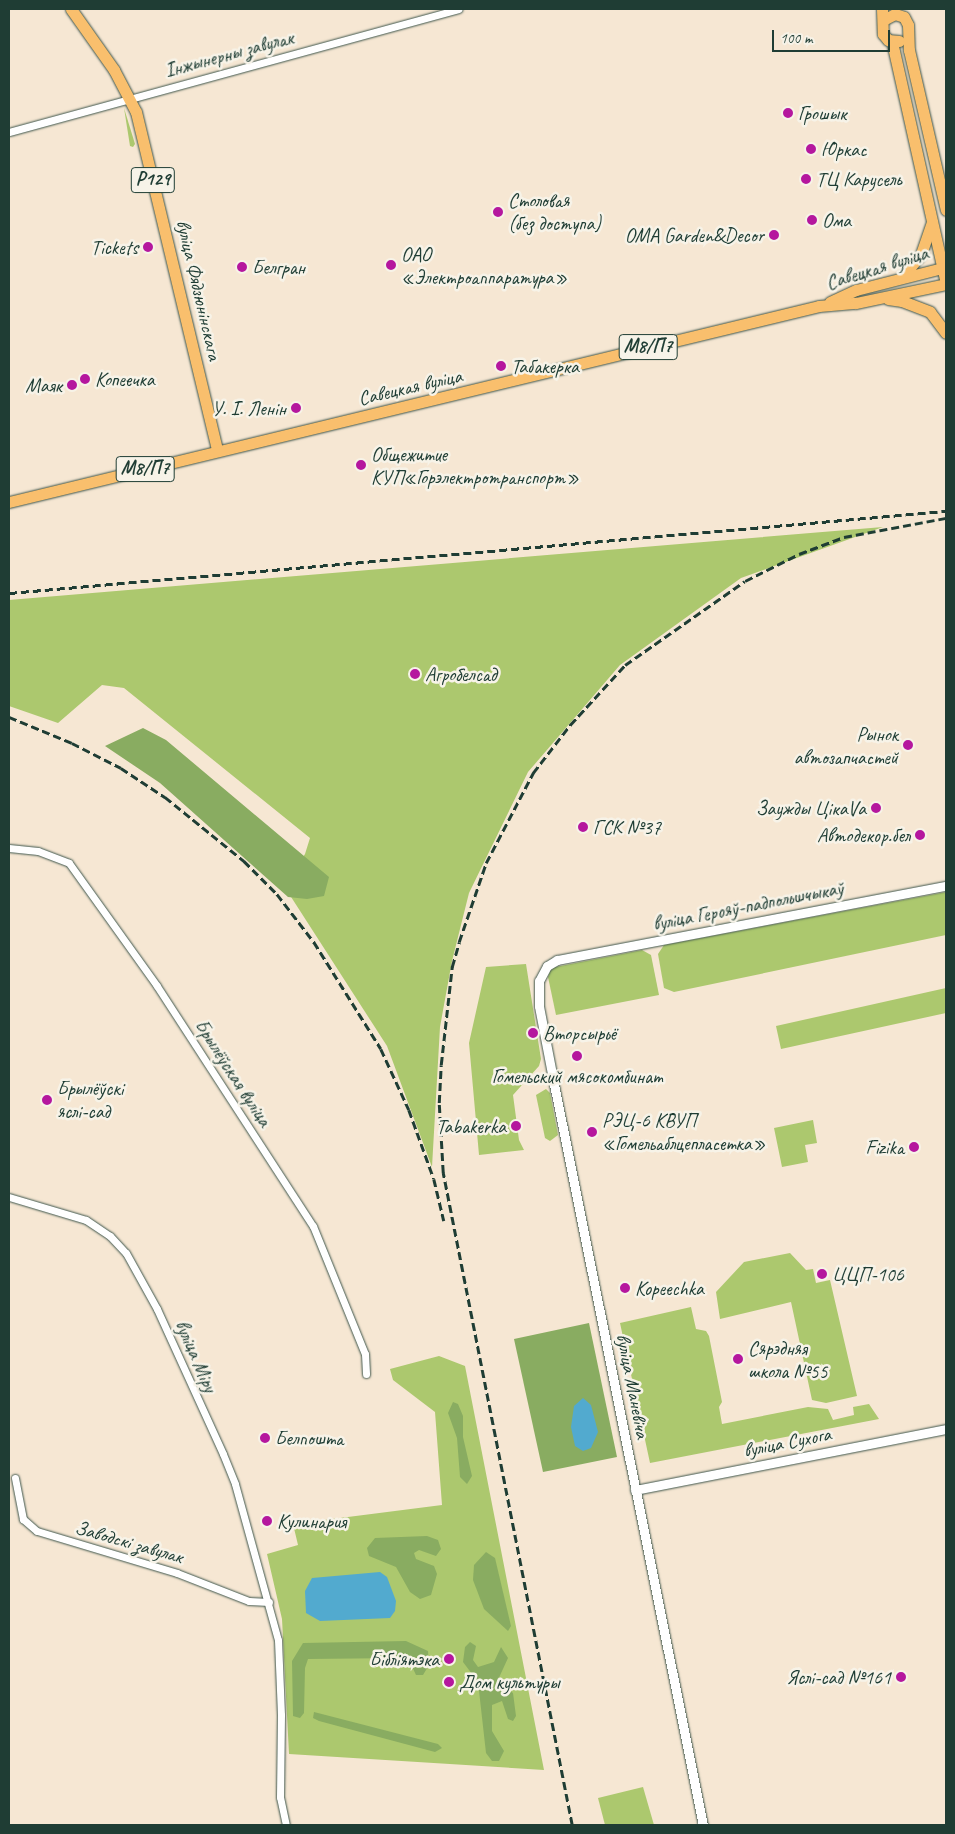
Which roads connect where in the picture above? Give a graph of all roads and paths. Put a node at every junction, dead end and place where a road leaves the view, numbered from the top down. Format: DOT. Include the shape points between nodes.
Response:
graph roads {
  1 [pos="71,9"];
  2 [pos="458,9"];
  3 [pos="899,12"];
  4 [pos="883,15"];
  5 [pos="907,34"];
  6 [pos="892,42"];
  7 [pos="131,98"];
  8 [pos="9,132"];
  9 [pos="946,208"];
  10 [pos="932,218"];
  11 [pos="945,267"];
  12 [pos="900,278"];
  13 [pos="946,283"];
  14 [pos="874,299"];
  15 [pos="819,306"];
  16 [pos="946,333"];
  17 [pos="216,450"];
  18 [pos="9,502"];
  19 [pos="9,848"];
  20 [pos="946,886"];
  21 [pos="557,960"];
  22 [pos="9,1197"];
  23 [pos="366,1374"];
  24 [pos="946,1429"];
  25 [pos="15,1478"];
  26 [pos="635,1490"];
  27 [pos="269,1602"];
  28 [pos="286,1825"];
  29 [pos="703,1825"];
  1 -- 7 [label="main road, вуліца Фядзюнінскага / Р129" via="90,32"];
  2 -- 7 [label="street, Інжынерны завулак"];
  3 -- 4 [label="main road"];
  3 -- 5 [label="main road" via="908,25"];
  4 -- 6 [label="main road" via="882,34"];
  5 -- 6 [label="main road" via="901,41"];
  5 -- 9 [label="main road"];
  6 -- 10 [label="main road"];
  7 -- 8 [label="street, Інжынерны завулак"];
  7 -- 17 [label="main road, вуліца Фядзюнінскага / Р129" via="174,263"];
  10 -- 11 [label="main road"];
  10 -- 12 [label="main road" via="921,254"];
  11 -- 12 [label="main road, Савецкая вуліца / М8/П7"];
  11 -- 13 [label="main road"];
  12 -- 15 [label="main road, Савецкая вуліца / М8/П7" via="856,290"];
  13 -- 14 [label="main road, Савецкая вуліца / М8/П7"];
  14 -- 15 [label="main road, Савецкая вуліца / М8/П7"];
  14 -- 16 [label="main road" via="902,301 930,312"];
  15 -- 17 [label="main road, Савецкая вуліца / М8/П7" via="408,408"];
  17 -- 18 [label="main road, Савецкая вуліца / М8/П7"];
  19 -- 23 [label="street, Брылёўская вуліца" via="38,851 69,863 152,979 313,1226 365,1354"];
  20 -- 21 [label="street, вуліца Герояў-падпольшчыкаў"];
  21 -- 26 [label="street, вуліца Маневіча" via="547,966 539,981 540,1006"];
  22 -- 27 [label="street, вуліца Міру" via="86,1220 110,1236 126,1253 157,1308 223,1454 235,1484"];
  24 -- 26 [label="street, вуліца Сухога"];
  25 -- 27 [label="street, Заводскі завулак" via="23,1520 37,1531 177,1572 249,1601"];
  26 -- 29 [label="street, вуліца Маневіча"];
  27 -- 28 [label="street, вуліца Міру" via="280,1663 280,1796"];
}
